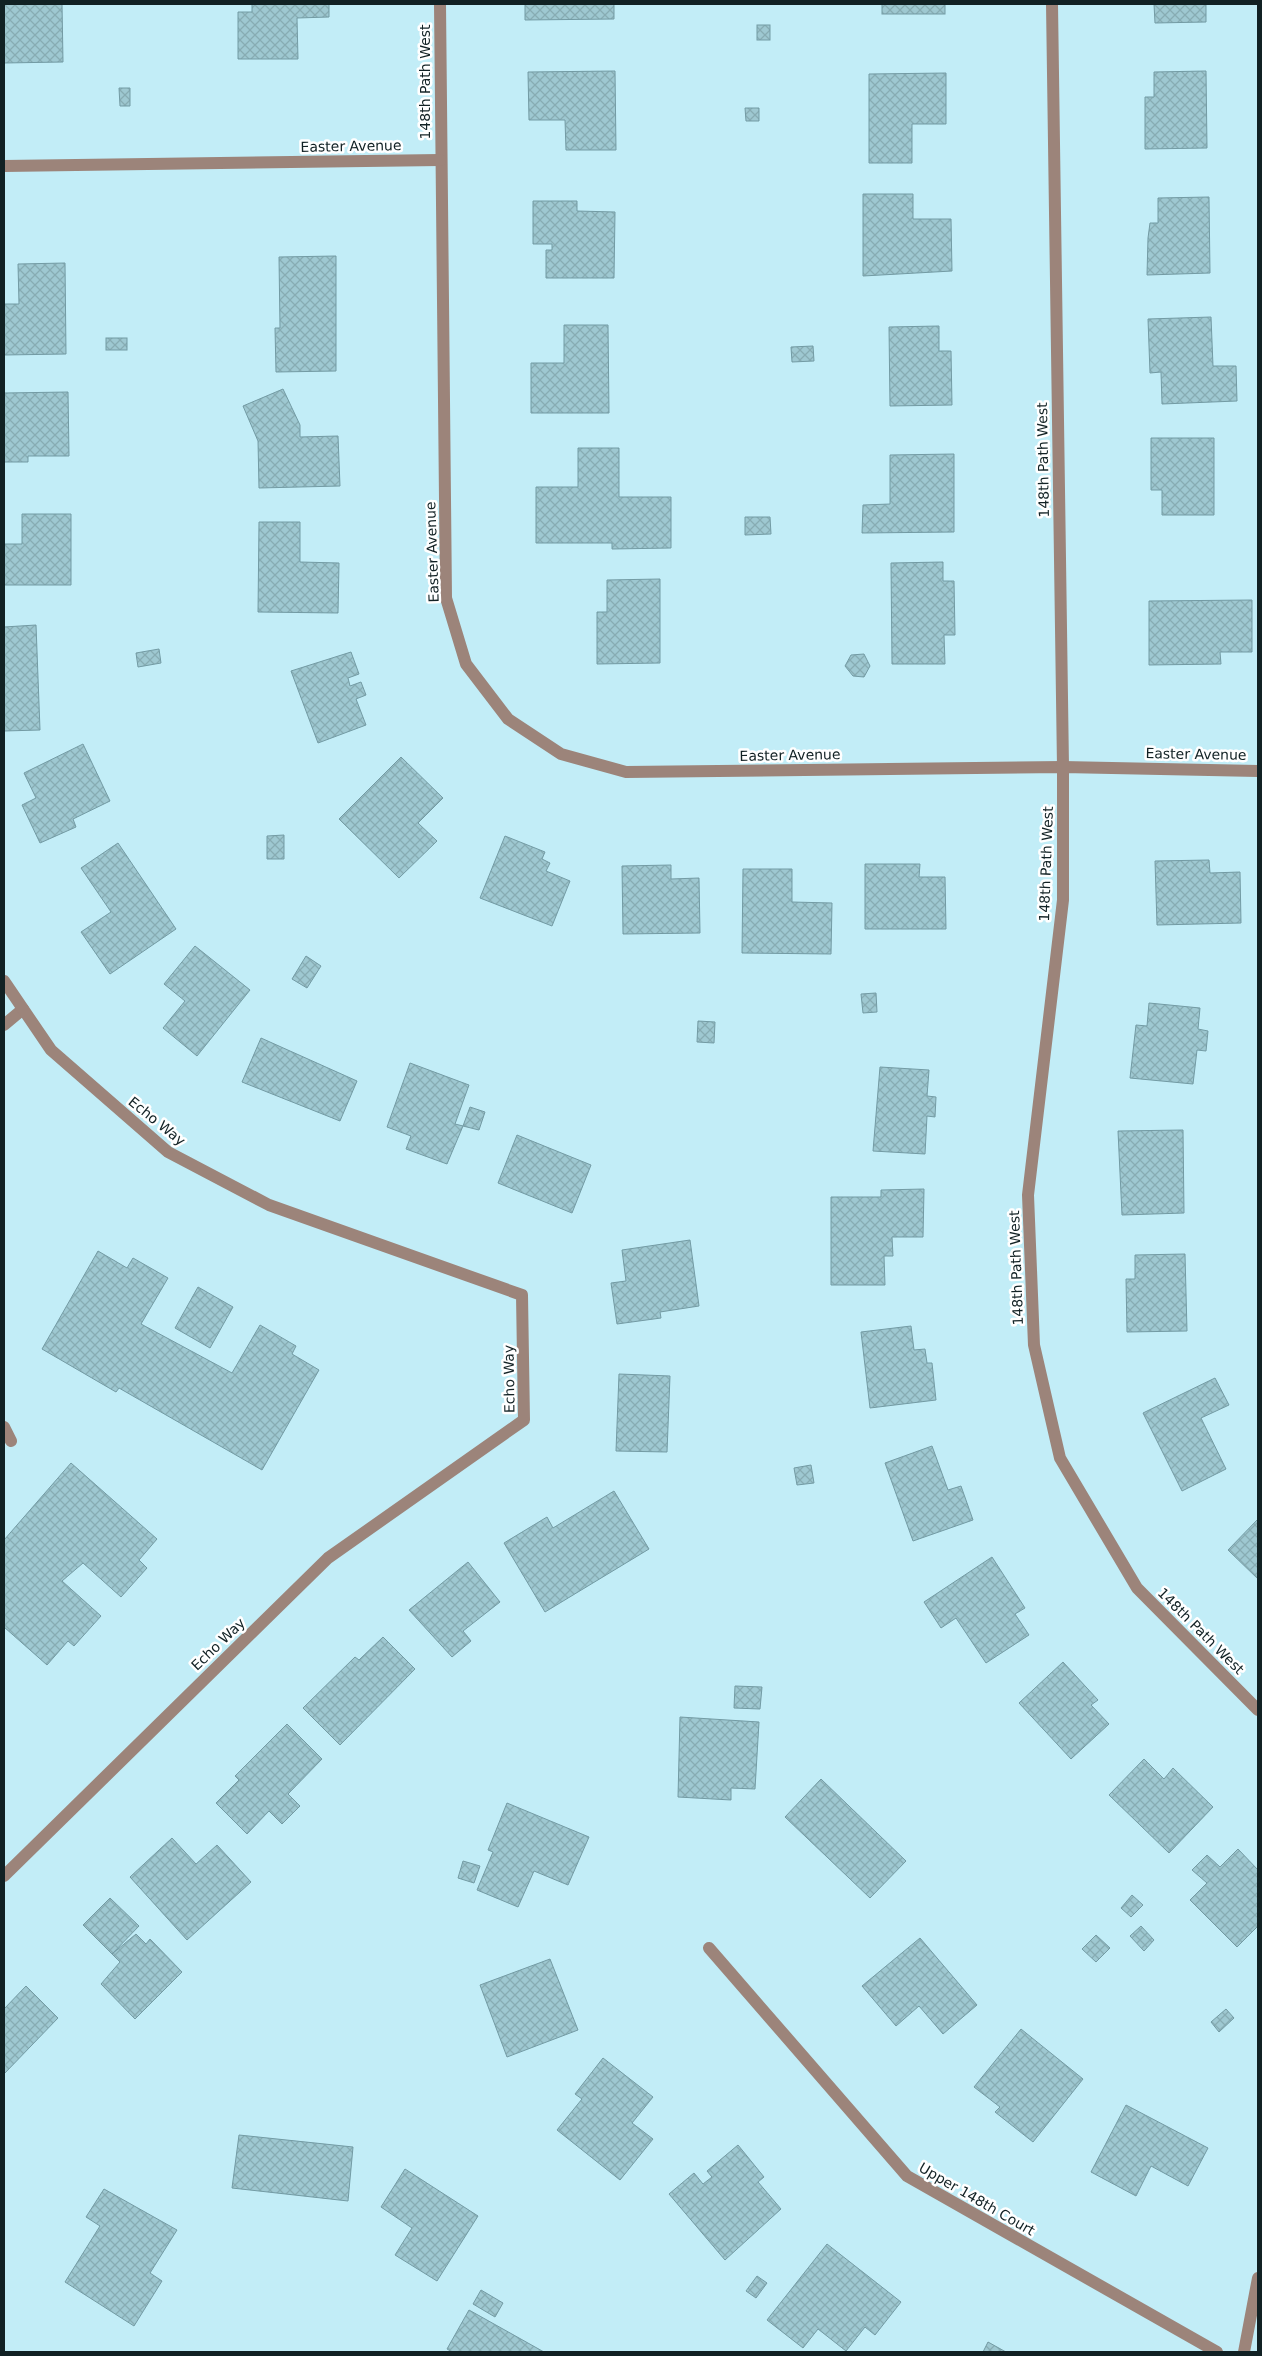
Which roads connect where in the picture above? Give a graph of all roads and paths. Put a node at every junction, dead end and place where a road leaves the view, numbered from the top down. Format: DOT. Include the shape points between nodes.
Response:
graph roads {
  1 [pos="440,4"];
  2 [pos="1052,4"];
  3 [pos="440,160"];
  4 [pos="4,166"];
  5 [pos="1063,767"];
  6 [pos="1258,771"];
  7 [pos="4,981"];
  8 [pos="23,1008"];
  9 [pos="4,1025"];
  10 [pos="4,1428"];
  11 [pos="11,1441"];
  12 [pos="1258,1710"];
  13 [pos="4,1876"];
  14 [pos="710,1948"];
  15 [pos="1258,2278"];
  16 [pos="1217,2352"];
  17 [pos="1244,2352"];
  1 -- 3 [label="street, 148th Path West"];
  2 -- 5 [label="street, 148th Path West"];
  3 -- 4 [label="street, Easter Avenue"];
  3 -- 5 [label="street, Easter Avenue" via="446,598 466,664 508,719 561,754 626,772"];
  5 -- 6 [label="street, Easter Avenue"];
  5 -- 12 [label="street, 148th Path West" via="1063,900 1028,1195 1034,1345 1060,1458 1137,1588"];
  7 -- 8 [label="street, Echo Way"];
  8 -- 9 [label="street"];
  8 -- 13 [label="street, Echo Way" via="51,1050 168,1152 269,1205 522,1295 524,1420 328,1558"];
  10 -- 11 [label="street"];
  14 -- 16 [label="street, Upper 148th Court" via="908,2176"];
  15 -- 17 [label="street"];
}
